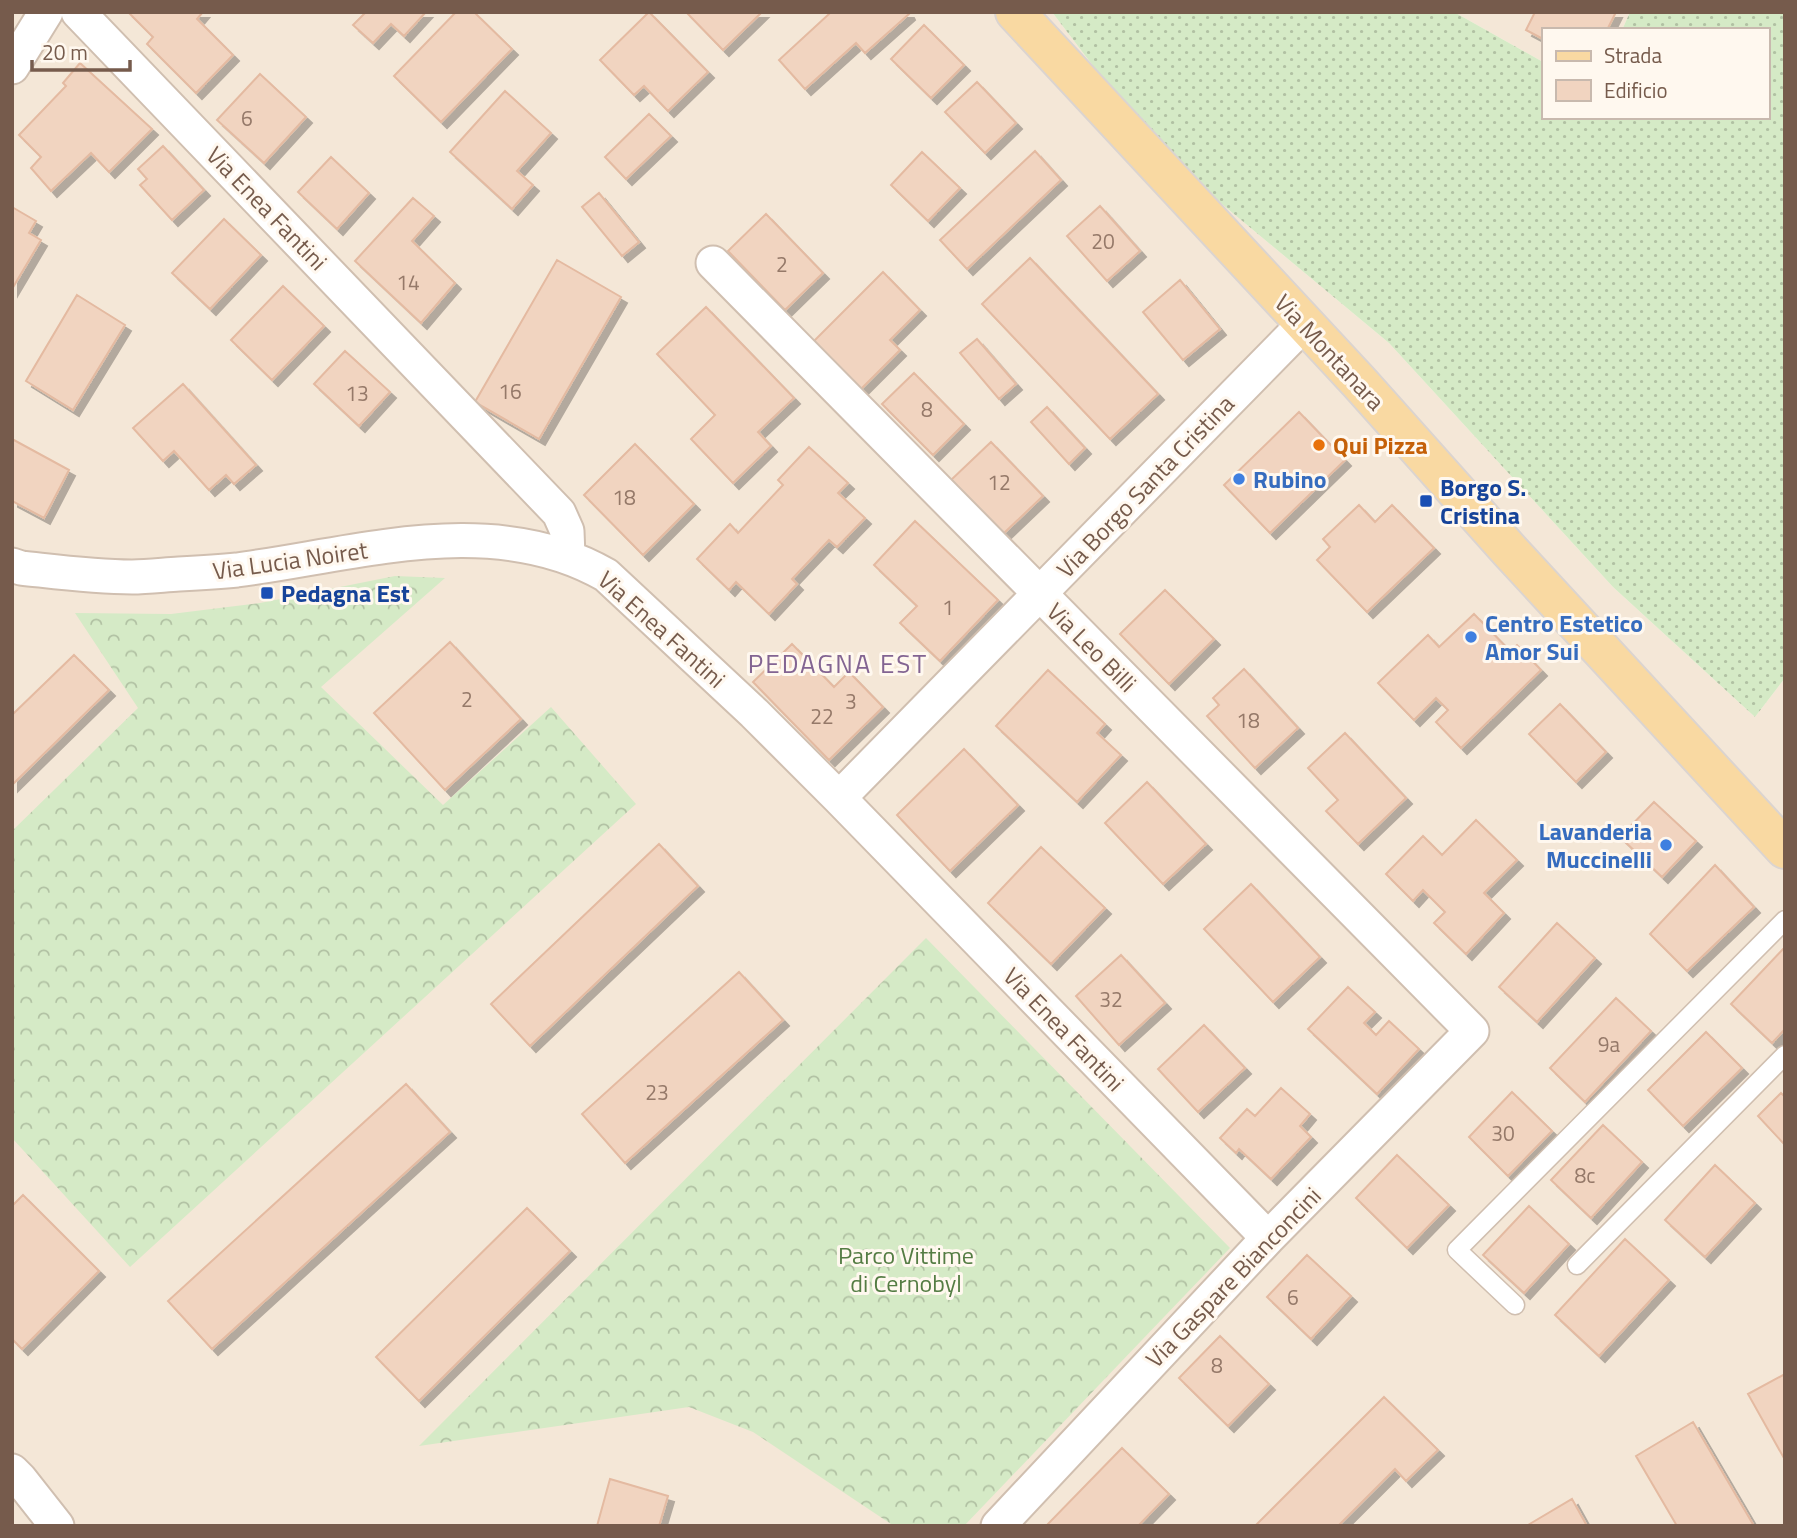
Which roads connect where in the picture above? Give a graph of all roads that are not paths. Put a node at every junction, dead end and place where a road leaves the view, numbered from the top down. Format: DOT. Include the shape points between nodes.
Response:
graph roads {
  1 [pos="46,12"];
  2 [pos="78,12"];
  3 [pos="1014,12"];
  4 [pos="12,67"];
  5 [pos="713,263"];
  6 [pos="1304,324"];
  7 [pos="568,556"];
  8 [pos="12,565"];
  9 [pos="1040,594"];
  10 [pos="839,798"];
  11 [pos="1785,849"];
  12 [pos="1785,920"];
  13 [pos="1472,1031"];
  14 [pos="1785,1055"];
  15 [pos="1268,1238"];
  16 [pos="1577,1265"];
  17 [pos="1515,1305"];
  18 [pos="12,1471"];
  19 [pos="57,1526"];
  20 [pos="998,1526"];
  1 -- 4 [label="street"];
  2 -- 7 [label="street, Via Enea Fantini" via="559,513 567,531"];
  3 -- 6 [label="main road, Via Montanara"];
  5 -- 9 [label="street, Via Leo Billi"];
  6 -- 9 [label="street, Via Borgo Santa Cristina"];
  6 -- 11 [label="main road, Via Montanara"];
  7 -- 8 [label="street, Via Lucia Noiret" via="496,542 445,541 237,570 134,578"];
  7 -- 10 [label="street, Via Enea Fantini" via="606,575"];
  9 -- 10 [label="street, Via Borgo Santa Cristina"];
  9 -- 13 [label="street, Via Leo Billi"];
  10 -- 15 [label="street, Via Enea Fantini"];
  12 -- 17 [label="lane" via="1457,1250"];
  13 -- 15 [label="street, Via Gaspare Bianconcini"];
  14 -- 16 [label="lane"];
  15 -- 20 [label="street, Via Gaspare Bianconcini"];
  18 -- 19 [label="street"];
}
